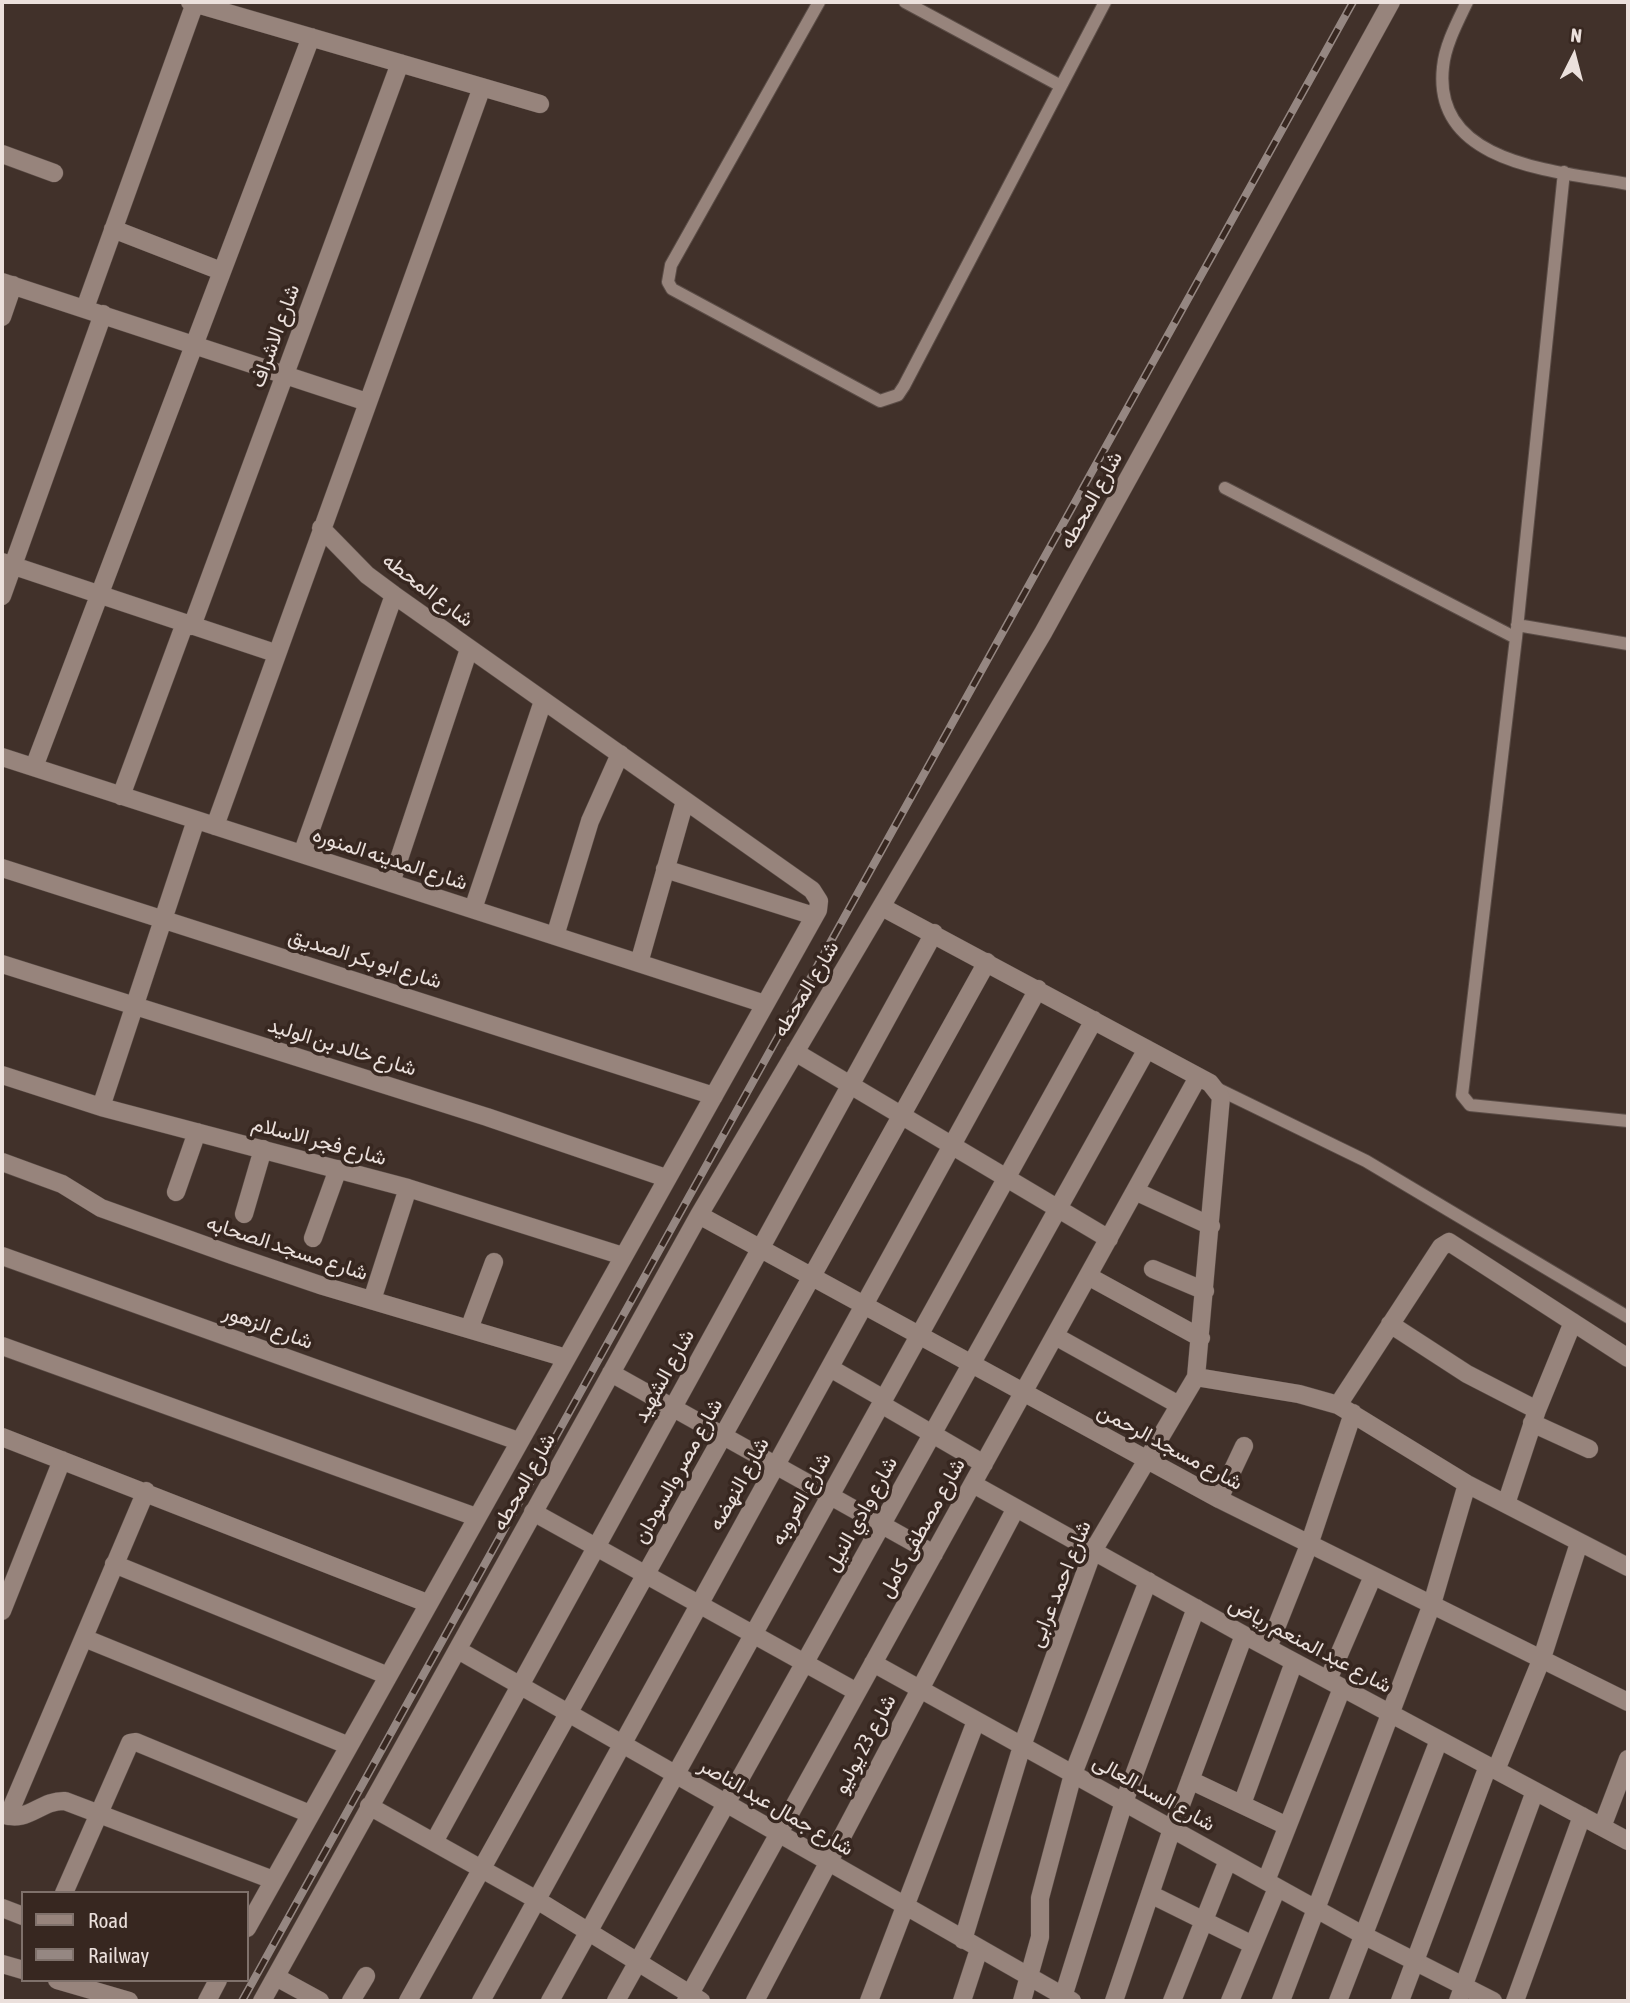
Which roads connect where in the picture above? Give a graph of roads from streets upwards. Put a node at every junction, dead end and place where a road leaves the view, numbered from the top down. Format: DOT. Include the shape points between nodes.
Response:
graph roads {
  1 [pos="1391,2"];
  2 [pos="192,3"];
  3 [pos="311,37"];
  4 [pos="400,63"];
  5 [pos="482,87"];
  6 [pos="540,103"];
  7 [pos="2,154"];
  8 [pos="54,173"];
  9 [pos="113,229"];
  10 [pos="220,271"];
  11 [pos="7,283"];
  12 [pos="85,308"];
  13 [pos="103,314"];
  14 [pos="2,317"];
  15 [pos="193,342"];
  16 [pos="285,374"];
  17 [pos="367,402"];
  18 [pos="321,528"];
  19 [pos="7,564"];
  20 [pos="99,594"];
  21 [pos="394,595"];
  22 [pos="2,596"];
  23 [pos="188,624"];
  24 [pos="469,649"];
  25 [pos="275,653"];
  26 [pos="543,701"];
  27 [pos="620,754"];
  28 [pos="2,757"];
  29 [pos="34,767"];
  30 [pos="121,796"];
  31 [pos="685,800"];
  32 [pos="196,820"];
  33 [pos="215,826"];
  34 [pos="302,854"];
  35 [pos="2,867"];
  36 [pos="665,869"];
  37 [pos="391,883"];
  38 [pos="882,906"];
  39 [pos="472,909"];
  40 [pos="814,916"];
  41 [pos="163,920"];
  42 [pos="934,933"];
  43 [pos="555,936"];
  44 [pos="988,962"];
  45 [pos="639,963"];
  46 [pos="2,964"];
  47 [pos="1038,989"];
  48 [pos="765,1004"];
  49 [pos="134,1007"];
  50 [pos="1094,1020"];
  51 [pos="1147,1049"];
  52 [pos="795,1052"];
  53 [pos="2,1075"];
  54 [pos="1198,1077"];
  55 [pos="850,1085"];
  56 [pos="714,1096"];
  57 [pos="100,1107"];
  58 [pos="902,1116"];
  59 [pos="197,1132"];
  60 [pos="952,1146"];
  61 [pos="263,1149"];
  62 [pos="2,1162"];
  63 [pos="338,1169"];
  64 [pos="666,1178"];
  65 [pos="1006,1178"];
  66 [pos="408,1188"];
  67 [pos="1135,1191"];
  68 [pos="176,1192"];
  69 [pos="1058,1208"];
  70 [pos="244,1214"];
  71 [pos="699,1215"];
  72 [pos="1211,1226"];
  73 [pos="313,1238"];
  74 [pos="1109,1239"];
  75 [pos="761,1248"];
  76 [pos="2,1255"];
  77 [pos="622,1256"];
  78 [pos="494,1262"];
  79 [pos="1153,1269"];
  80 [pos="1088,1276"];
  81 [pos="812,1277"];
  82 [pos="1205,1291"];
  83 [pos="372,1300"];
  84 [pos="864,1306"];
  85 [pos="1573,1322"];
  86 [pos="1390,1324"];
  87 [pos="469,1329"];
  88 [pos="919,1336"];
  89 [pos="1055,1336"];
  90 [pos="1201,1338"];
  91 [pos="2,1346"];
  92 [pos="566,1358"];
  93 [pos="1628,1358"];
  94 [pos="971,1364"];
  95 [pos="830,1368"];
  96 [pos="611,1373"];
  97 [pos="1196,1377"];
  98 [pos="1023,1393"];
  99 [pos="882,1401"];
  100 [pos="1179,1405"];
  101 [pos="672,1407"];
  102 [pos="1346,1409"];
  103 [pos="1535,1417"];
  104 [pos="932,1434"];
  105 [pos="723,1436"];
  106 [pos="2,1437"];
  107 [pos="518,1441"];
  108 [pos="1244,1446"];
  109 [pos="1589,1449"];
  110 [pos="1146,1458"];
  111 [pos="62,1460"];
  112 [pos="984,1464"];
  113 [pos="775,1465"];
  114 [pos="973,1483"];
  115 [pos="1467,1484"];
  116 [pos="146,1491"];
  117 [pos="829,1495"];
  118 [pos="1219,1499"];
  119 [pos="1506,1504"];
  120 [pos="1016,1508"];
  121 [pos="533,1512"];
  122 [pos="476,1517"];
  123 [pos="881,1524"];
  124 [pos="1579,1543"];
  125 [pos="1309,1545"];
  126 [pos="596,1547"];
  127 [pos="1093,1551"];
  128 [pos="934,1554"];
  129 [pos="114,1564"];
  130 [pos="1628,1567"];
  131 [pos="646,1575"];
  132 [pos="1373,1576"];
  133 [pos="1148,1581"];
  134 [pos="427,1603"];
  135 [pos="699,1604"];
  136 [pos="1432,1604"];
  137 [pos="1196,1608"];
  138 [pos="2,1611"];
  139 [pos="753,1635"];
  140 [pos="1244,1635"];
  141 [pos="84,1637"];
  142 [pos="1268,1648"];
  143 [pos="458,1650"];
  144 [pos="1542,1658"];
  145 [pos="1294,1662"];
  146 [pos="804,1663"];
  147 [pos="873,1663"];
  148 [pos="386,1675"];
  149 [pos="1335,1684"];
  150 [pos="520,1686"];
  151 [pos="920,1689"];
  152 [pos="857,1692"];
  153 [pos="1628,1702"];
  154 [pos="569,1714"];
  155 [pos="1392,1714"];
  156 [pos="976,1721"];
  157 [pos="1439,1740"];
  158 [pos="346,1745"];
  159 [pos="622,1745"];
  160 [pos="1022,1746"];
  161 [pos="1628,1759"];
  162 [pos="1492,1768"];
  163 [pos="1073,1774"];
  164 [pos="675,1775"];
  165 [pos="1190,1780"];
  166 [pos="1535,1791"];
  167 [pos="1124,1802"];
  168 [pos="726,1804"];
  169 [pos="1242,1804"];
  170 [pos="369,1806"];
  171 [pos="98,1814"];
  172 [pos="310,1814"];
  173 [pos="5,1815"];
  174 [pos="1582,1816"];
  175 [pos="1287,1826"];
  176 [pos="1602,1827"];
  177 [pos="1172,1829"];
  178 [pos="778,1835"];
  179 [pos="1628,1841"];
  180 [pos="434,1842"];
  181 [pos="1228,1860"];
  182 [pos="828,1863"];
  183 [pos="482,1869"];
  184 [pos="273,1880"];
  185 [pos="1271,1884"];
  186 [pos="65,1891"];
  187 [pos="1150,1894"];
  188 [pos="537,1900"];
  189 [pos="903,1906"];
  190 [pos="2,1908"];
  191 [pos="1316,1909"];
  192 [pos="21,1915"];
  193 [pos="1204,1921"];
  194 [pos="248,1926"];
  195 [pos="589,1931"];
  196 [pos="1363,1935"];
  197 [pos="963,1940"];
  198 [pos="1253,1945"];
  199 [pos="979,1949"];
  200 [pos="639,1961"];
  201 [pos="1415,1961"];
  202 [pos="2,1964"];
  203 [pos="21,1969"];
  204 [pos="366,1976"];
  205 [pos="276,1977"];
  206 [pos="1030,1978"];
  207 [pos="64,1982"];
  208 [pos="217,1982"];
  209 [pos="1460,1994"];
  210 [pos="692,1999"];
  211 [pos="1068,1999"];
  212 [pos="129,2001"];
  213 [pos="207,2001"];
  214 [pos="262,2001"];
  215 [pos="320,2001"];
  216 [pos="351,2001"];
  217 [pos="408,2001"];
  218 [pos="481,2001"];
  219 [pos="550,2001"];
  220 [pos="616,2001"];
  221 [pos="755,2001"];
  222 [pos="869,2001"];
  223 [pos="962,2001"];
  224 [pos="1022,2001"];
  225 [pos="1114,2001"];
  226 [pos="1172,2001"];
  227 [pos="1230,2001"];
  228 [pos="1281,2001"];
  229 [pos="1338,2001"];
  230 [pos="1400,2001"];
  231 [pos="1493,2001"];
  232 [pos="1515,2001"];
  1 -- 38 [label="street, شارع المحطه" via="1043,633"];
  2 -- 3 [label="street"];
  2 -- 9 [label="street"];
  3 -- 4 [label="street"];
  3 -- 10 [label="street"];
  4 -- 5 [label="street"];
  4 -- 16 [label="street, شارع الاشراف"];
  5 -- 6 [label="street"];
  5 -- 17 [label="street"];
  7 -- 8 [label="street"];
  9 -- 10 [label="street"];
  9 -- 12 [label="street"];
  10 -- 15 [label="street"];
  11 -- 12 [label="street"];
  11 -- 14 [label="street"];
  12 -- 13 [label="street"];
  13 -- 15 [label="street"];
  13 -- 19 [label="street"];
  15 -- 16 [label="street"];
  15 -- 20 [label="street"];
  16 -- 17 [label="street"];
  16 -- 23 [label="street, شارع الاشراف"];
  17 -- 18 [label="street"];
  18 -- 21 [label="street, شارع المحطه" via="367,575"];
  18 -- 25 [label="street"];
  19 -- 20 [label="street"];
  19 -- 22 [label="street"];
  20 -- 23 [label="street"];
  20 -- 29 [label="street"];
  21 -- 24 [label="street, شارع المحطه"];
  21 -- 34 [label="street"];
  23 -- 25 [label="street"];
  23 -- 30 [label="street, شارع الاشراف"];
  24 -- 26 [label="street, شارع المحطه"];
  24 -- 37 [label="street"];
  25 -- 33 [label="street"];
  26 -- 27 [label="street, شارع المحطه"];
  26 -- 39 [label="street"];
  27 -- 31 [label="street, شارع المحطه"];
  27 -- 43 [label="street" via="590,821"];
  28 -- 29 [label="street, شارع المدينه المنوره"];
  29 -- 30 [label="street, شارع المدينه المنوره"];
  30 -- 32 [label="street, شارع المدينه المنوره"];
  31 -- 36 [label="street"];
  31 -- 40 [label="street, شارع المحطه" via="817,895"];
  32 -- 33 [label="street, شارع المدينه المنوره"];
  32 -- 41 [label="street"];
  33 -- 34 [label="street, شارع المدينه المنوره"];
  34 -- 37 [label="street, شارع المدينه المنوره"];
  35 -- 41 [label="street, شارع ابو بكر الصديق"];
  36 -- 40 [label="street"];
  36 -- 45 [label="street"];
  37 -- 39 [label="street, شارع المدينه المنوره"];
  38 -- 42 [label="street"];
  38 -- 52 [label="street, شارع المحطه"];
  39 -- 43 [label="street, شارع المدينه المنوره"];
  40 -- 48 [label="street, شارع المحطه"];
  41 -- 49 [label="street"];
  41 -- 56 [label="street, شارع ابو بكر الصديق"];
  42 -- 44 [label="street"];
  42 -- 55 [label="street, شارع الشهيد"];
  43 -- 45 [label="street, شارع المدينه المنوره"];
  44 -- 47 [label="street"];
  44 -- 58 [label="street, شارع مصر والسودان"];
  45 -- 48 [label="street, شارع المدينه المنوره"];
  46 -- 49 [label="street, شارع خالد بن الوليد"];
  47 -- 50 [label="street"];
  47 -- 60 [label="street, شارع النهضه"];
  48 -- 56 [label="street, شارع المحطه"];
  49 -- 57 [label="street"];
  49 -- 64 [label="street, شارع خالد بن الوليد"];
  50 -- 51 [label="street"];
  50 -- 65 [label="street, شارع العروبه"];
  51 -- 54 [label="street"];
  51 -- 69 [label="street, شارع وادي النيل"];
  52 -- 55 [label="street"];
  52 -- 71 [label="street, شارع المحطه"];
  53 -- 57 [label="street, شارع فجر الاسلام"];
  54 -- 67 [label="street, شارع مصطفى كامل"];
  54 -- 72 [label="street, شارع احمد عرابى" via="1218,1089 1221,1097"];
  55 -- 58 [label="street"];
  55 -- 75 [label="street, شارع الشهيد"];
  56 -- 64 [label="street, شارع المحطه"];
  57 -- 59 [label="street, شارع فجر الاسلام"];
  58 -- 60 [label="street"];
  58 -- 81 [label="street, شارع مصر والسودان"];
  59 -- 61 [label="street, شارع فجر الاسلام"];
  59 -- 68 [label="street"];
  60 -- 65 [label="street"];
  60 -- 84 [label="street, شارع النهضه"];
  61 -- 63 [label="street, شارع فجر الاسلام"];
  61 -- 70 [label="street"];
  62 -- 83 [label="street, شارع مسجد الصحابه" via="62,1184 101,1208"];
  63 -- 66 [label="street, شارع فجر الاسلام"];
  63 -- 73 [label="street"];
  64 -- 77 [label="street, شارع المحطه"];
  65 -- 69 [label="street"];
  65 -- 88 [label="street, شارع العروبه"];
  66 -- 77 [label="street, شارع فجر الاسلام"];
  66 -- 83 [label="street"];
  67 -- 72 [label="street"];
  67 -- 74 [label="street, شارع مصطفى كامل"];
  69 -- 74 [label="street"];
  69 -- 94 [label="street, شارع وادي النيل"];
  71 -- 75 [label="street, شارع مسجد الرحمن"];
  71 -- 96 [label="street, شارع المحطه"];
  72 -- 82 [label="street, شارع احمد عرابى"];
  74 -- 80 [label="street, شارع مصطفى كامل"];
  75 -- 81 [label="street, شارع مسجد الرحمن"];
  75 -- 101 [label="street, شارع الشهيد"];
  76 -- 107 [label="street, شارع الزهور"];
  77 -- 92 [label="street, شارع المحطه"];
  78 -- 87 [label="street"];
  79 -- 82 [label="street"];
  80 -- 89 [label="street, شارع مصطفى كامل"];
  80 -- 90 [label="street"];
  81 -- 84 [label="street, شارع مسجد الرحمن"];
  81 -- 105 [label="street, شارع مصر والسودان"];
  82 -- 90 [label="street, شارع احمد عرابى"];
  83 -- 87 [label="street, شارع مسجد الصحابه"];
  84 -- 88 [label="street, شارع مسجد الرحمن"];
  84 -- 95 [label="street, شارع النهضه"];
  85 -- 86 [label="street" via="1454,1244 1444,1244"];
  85 -- 93 [label="street"];
  85 -- 103 [label="street"];
  86 -- 102 [label="street"];
  86 -- 103 [label="street"];
  87 -- 92 [label="street, شارع مسجد الصحابه"];
  88 -- 94 [label="street, شارع مسجد الرحمن"];
  88 -- 99 [label="street, شارع العروبه"];
  89 -- 98 [label="street, شارع مصطفى كامل"];
  89 -- 100 [label="street"];
  90 -- 97 [label="street, شارع احمد عرابى"];
  91 -- 122 [label="street"];
  92 -- 107 [label="street, شارع المحطه"];
  94 -- 98 [label="street, شارع مسجد الرحمن"];
  94 -- 104 [label="street, شارع وادي النيل"];
  95 -- 99 [label="street"];
  95 -- 113 [label="street, شارع النهضه"];
  96 -- 101 [label="street"];
  96 -- 121 [label="street, شارع المحطه"];
  97 -- 100 [label="street, شارع احمد عرابى"];
  97 -- 102 [label="street" via="1299,1394"];
  98 -- 110 [label="street, شارع مسجد الرحمن"];
  98 -- 112 [label="street, شارع مصطفى كامل"];
  99 -- 104 [label="street"];
  99 -- 117 [label="street, شارع العروبه"];
  100 -- 110 [label="street, شارع احمد عرابى"];
  101 -- 105 [label="street"];
  101 -- 126 [label="street, شارع الشهيد"];
  102 -- 115 [label="street"];
  102 -- 125 [label="street"];
  103 -- 109 [label="street"];
  103 -- 119 [label="street"];
  104 -- 112 [label="street"];
  104 -- 123 [label="street, شارع وادي النيل"];
  105 -- 113 [label="street"];
  105 -- 131 [label="street, شارع مصر والسودان"];
  106 -- 111 [label="street"];
  107 -- 122 [label="street, شارع المحطه"];
  108 -- 118 [label="street"];
  110 -- 118 [label="street, شارع مسجد الرحمن"];
  110 -- 127 [label="street, شارع احمد عرابى"];
  111 -- 116 [label="street"];
  111 -- 138 [label="street"];
  112 -- 114 [label="street, شارع مصطفى كامل"];
  113 -- 117 [label="street"];
  113 -- 135 [label="street, شارع النهضه"];
  114 -- 120 [label="street, شارع عبد المنعم رياض"];
  114 -- 128 [label="street, شارع مصطفى كامل"];
  115 -- 119 [label="street"];
  115 -- 136 [label="street"];
  116 -- 129 [label="street"];
  116 -- 134 [label="street"];
  117 -- 123 [label="street"];
  117 -- 139 [label="street, شارع العروبه"];
  118 -- 125 [label="street, شارع مسجد الرحمن"];
  119 -- 124 [label="street"];
  120 -- 127 [label="street, شارع عبد المنعم رياض"];
  120 -- 151 [label="street, شارع 23 يوليو"];
  121 -- 126 [label="street"];
  121 -- 143 [label="street, شارع المحطه"];
  122 -- 134 [label="street, شارع المحطه"];
  123 -- 128 [label="street"];
  123 -- 146 [label="street, شارع وادي النيل"];
  124 -- 130 [label="street"];
  124 -- 144 [label="street"];
  125 -- 132 [label="street, شارع مسجد الرحمن"];
  125 -- 142 [label="street"];
  126 -- 131 [label="street"];
  126 -- 150 [label="street, شارع الشهيد"];
  127 -- 133 [label="street, شارع عبد المنعم رياض"];
  127 -- 160 [label="street, شارع احمد عرابى"];
  128 -- 147 [label="street, شارع مصطفى كامل"];
  129 -- 141 [label="street"];
  129 -- 148 [label="street"];
  131 -- 135 [label="street"];
  131 -- 154 [label="street, شارع مصر والسودان"];
  132 -- 136 [label="street, شارع مسجد الرحمن"];
  132 -- 149 [label="street"];
  133 -- 137 [label="street, شارع عبد المنعم رياض"];
  133 -- 163 [label="street"];
  134 -- 148 [label="street, شارع المحطه"];
  135 -- 139 [label="street"];
  135 -- 159 [label="street, شارع النهضه"];
  136 -- 144 [label="street, شارع مسجد الرحمن"];
  136 -- 155 [label="street"];
  137 -- 140 [label="street, شارع عبد المنعم رياض"];
  137 -- 167 [label="street"];
  139 -- 146 [label="street"];
  139 -- 164 [label="street, شارع العروبه"];
  140 -- 142 [label="street, شارع عبد المنعم رياض"];
  140 -- 165 [label="street"];
  141 -- 158 [label="street"];
  141 -- 173 [label="street"];
  142 -- 145 [label="street, شارع عبد المنعم رياض"];
  143 -- 150 [label="street, شارع جمال عبد الناصر"];
  143 -- 170 [label="street, شارع المحطه"];
  144 -- 153 [label="street, شارع مسجد الرحمن"];
  144 -- 162 [label="street"];
  145 -- 149 [label="street, شارع عبد المنعم رياض"];
  145 -- 169 [label="street"];
  146 -- 152 [label="street"];
  146 -- 168 [label="street, شارع وادي النيل"];
  147 -- 151 [label="street, شارع السد العالى"];
  147 -- 152 [label="street, شارع مصطفى كامل"];
  148 -- 158 [label="street, شارع المحطه"];
  149 -- 155 [label="street, شارع عبد المنعم رياض"];
  149 -- 175 [label="street"];
  150 -- 154 [label="street, شارع جمال عبد الناصر"];
  150 -- 180 [label="street, شارع الشهيد"];
  151 -- 156 [label="street, شارع السد العالى"];
  151 -- 182 [label="street, شارع 23 يوليو"];
  152 -- 178 [label="street, شارع مصطفى كامل"];
  154 -- 159 [label="street, شارع جمال عبد الناصر"];
  154 -- 183 [label="street, شارع مصر والسودان"];
  155 -- 157 [label="street, شارع عبد المنعم رياض"];
  155 -- 191 [label="street"];
  156 -- 160 [label="street, شارع السد العالى"];
  156 -- 189 [label="street"];
  157 -- 162 [label="street, شارع عبد المنعم رياض"];
  157 -- 196 [label="street"];
  158 -- 172 [label="street, شارع المحطه"];
  159 -- 164 [label="street, شارع جمال عبد الناصر"];
  159 -- 188 [label="street, شارع النهضه"];
  160 -- 163 [label="street, شارع السد العالى"];
  160 -- 197 [label="street, شارع احمد عرابى"];
  161 -- 176 [label="street"];
  162 -- 166 [label="street, شارع عبد المنعم رياض"];
  162 -- 201 [label="street"];
  163 -- 167 [label="street, شارع السد العالى"];
  163 -- 206 [label="street" via="1040,1898 1040,1937"];
  164 -- 168 [label="street, شارع جمال عبد الناصر"];
  164 -- 195 [label="street, شارع العروبه"];
  165 -- 169 [label="street"];
  165 -- 177 [label="street"];
  166 -- 174 [label="street, شارع عبد المنعم رياض"];
  166 -- 209 [label="street"];
  167 -- 177 [label="street, شارع السد العالى"];
  167 -- 211 [label="street"];
  168 -- 178 [label="street, شارع جمال عبد الناصر"];
  168 -- 200 [label="street, شارع وادي النيل"];
  169 -- 175 [label="street"];
  170 -- 180 [label="street"];
  170 -- 205 [label="street, شارع المحطه"];
  171 -- 172 [label="street" via="126,1747 136,1742"];
  171 -- 173 [label="street" via="55,1801 27,1816"];
  171 -- 184 [label="street"];
  171 -- 186 [label="street"];
  172 -- 184 [label="street, شارع المحطه"];
  174 -- 176 [label="street, شارع عبد المنعم رياض"];
  174 -- 232 [label="street"];
  175 -- 185 [label="street"];
  176 -- 179 [label="street, شارع عبد المنعم رياض"];
  177 -- 181 [label="street, شارع السد العالى"];
  177 -- 187 [label="street"];
  178 -- 182 [label="street, شارع جمال عبد الناصر"];
  178 -- 210 [label="street, شارع مصطفى كامل"];
  180 -- 183 [label="street"];
  181 -- 185 [label="street, شارع السد العالى"];
  181 -- 193 [label="street"];
  182 -- 189 [label="street, شارع جمال عبد الناصر"];
  182 -- 221 [label="street, شارع 23 يوليو"];
  183 -- 188 [label="street"];
  183 -- 217 [label="street, شارع مصر والسودان"];
  184 -- 194 [label="street, شارع المحطه"];
  185 -- 191 [label="street, شارع السد العالى"];
  185 -- 198 [label="street"];
  187 -- 193 [label="street"];
  187 -- 225 [label="street"];
  188 -- 195 [label="street"];
  188 -- 218 [label="street, شارع النهضه"];
  189 -- 197 [label="street, شارع جمال عبد الناصر"];
  189 -- 222 [label="street"];
  190 -- 192 [label="street"];
  191 -- 196 [label="street, شارع السد العالى"];
  191 -- 228 [label="street"];
  193 -- 198 [label="street"];
  193 -- 226 [label="street"];
  195 -- 200 [label="street"];
  195 -- 219 [label="street, شارع العروبه"];
  196 -- 201 [label="street, شارع السد العالى"];
  196 -- 229 [label="street"];
  197 -- 199 [label="street, شارع جمال عبد الناصر"];
  198 -- 227 [label="street"];
  199 -- 206 [label="street, شارع جمال عبد الناصر"];
  199 -- 223 [label="street"];
  200 -- 210 [label="street"];
  200 -- 220 [label="street, شارع وادي النيل"];
  201 -- 209 [label="street, شارع السد العالى"];
  201 -- 230 [label="street"];
  202 -- 203 [label="street"];
  204 -- 216 [label="street"];
  205 -- 214 [label="street, شارع المحطه"];
  205 -- 215 [label="street"];
  206 -- 211 [label="street, شارع جمال عبد الناصر"];
  206 -- 224 [label="street"];
  207 -- 212 [label="street"];
  208 -- 213 [label="street"];
  209 -- 231 [label="street, شارع السد العالى"];
}
